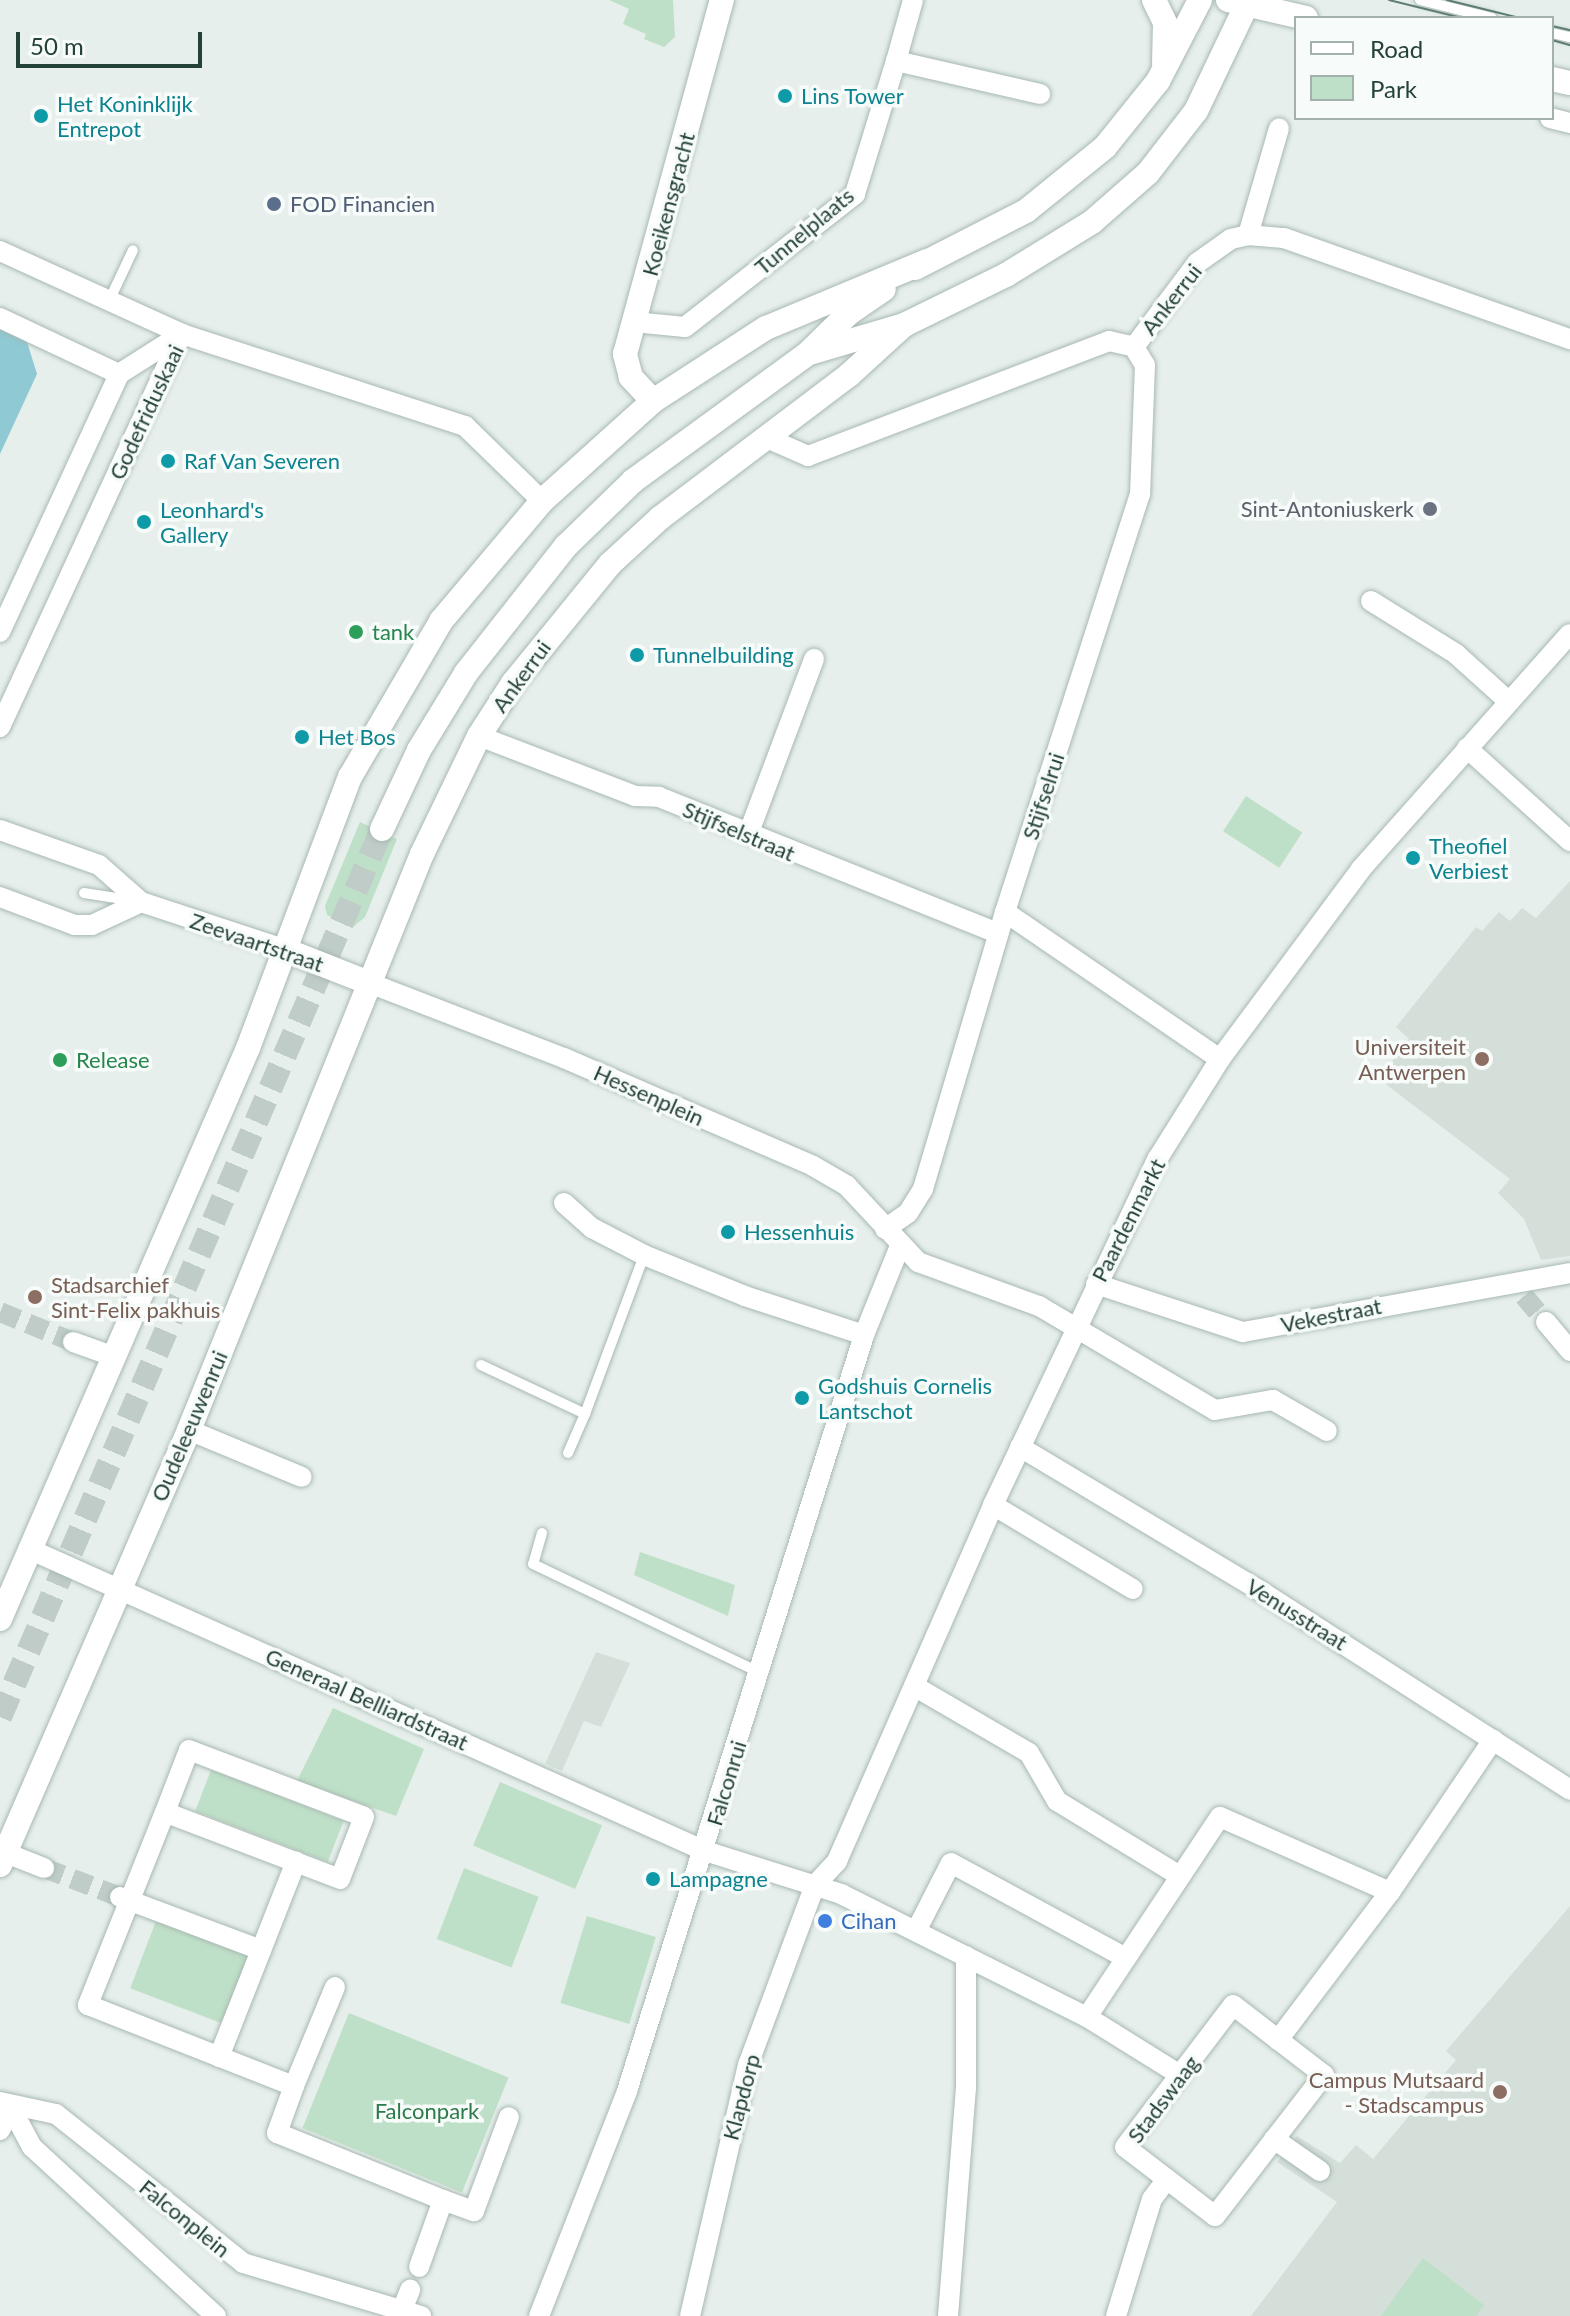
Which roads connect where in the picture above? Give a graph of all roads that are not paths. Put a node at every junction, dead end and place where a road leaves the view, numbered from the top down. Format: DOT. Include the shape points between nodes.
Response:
graph roads {
  1 [pos="722,0"];
  2 [pos="913,0"];
  3 [pos="1154,0"];
  4 [pos="1200,0"];
  5 [pos="1420,0"];
  6 [pos="1242,2"];
  7 [pos="1298,16"];
  8 [pos="1484,16"];
  9 [pos="896,61"];
  10 [pos="1158,81"];
  11 [pos="1040,94"];
  12 [pos="1279,128"];
  13 [pos="1248,235"];
  14 [pos="133,250"];
  15 [pos="0,251"];
  16 [pos="927,261"];
  17 [pos="109,301"];
  18 [pos="0,318"];
  19 [pos="634,322"];
  20 [pos="904,325"];
  21 [pos="182,334"];
  22 [pos="1570,339"];
  23 [pos="1134,347"];
  24 [pos="807,354"];
  25 [pos="119,374"];
  26 [pos="653,401"];
  27 [pos="767,438"];
  28 [pos="542,501"];
  29 [pos="1371,601"];
  30 [pos="0,632"];
  31 [pos="1570,634"];
  32 [pos="814,659"];
  33 [pos="1508,701"];
  34 [pos="0,727"];
  35 [pos="479,736"];
  36 [pos="1467,748"];
  37 [pos="382,829"];
  38 [pos="0,830"];
  39 [pos="749,832"];
  40 [pos="1570,841"];
  41 [pos="84,893"];
  42 [pos="0,897"];
  43 [pos="141,902"];
  44 [pos="1005,912"];
  45 [pos="998,933"];
  46 [pos="283,949"];
  47 [pos="372,984"];
  48 [pos="1220,1059"];
  49 [pos="564,1203"];
  50 [pos="885,1229"];
  51 [pos="900,1246"];
  52 [pos="644,1255"];
  53 [pos="1570,1273"];
  54 [pos="1096,1284"];
  55 [pos="1546,1322"];
  56 [pos="1075,1326"];
  57 [pos="864,1335"];
  58 [pos="73,1342"];
  59 [pos="1570,1351"];
  60 [pos="112,1356"];
  61 [pos="481,1365"];
  62 [pos="585,1414"];
  63 [pos="189,1430"];
  64 [pos="1327,1431"];
  65 [pos="1020,1447"];
  66 [pos="568,1453"];
  67 [pos="302,1477"];
  68 [pos="993,1505"];
  69 [pos="542,1533"];
  70 [pos="29,1549"];
  71 [pos="119,1588"];
  72 [pos="1133,1589"];
  73 [pos="0,1619"];
  74 [pos="760,1673"];
  75 [pos="914,1686"];
  76 [pos="1493,1740"];
  77 [pos="1570,1790"];
  78 [pos="165,1812"];
  79 [pos="705,1851"];
  80 [pos="3,1859"];
  81 [pos="296,1862"];
  82 [pos="44,1868"];
  83 [pos="1180,1876"];
  84 [pos="815,1885"];
  85 [pos="1390,1892"];
  86 [pos="125,1898"];
  87 [pos="912,1929"];
  88 [pos="261,1950"];
  89 [pos="966,1956"];
  90 [pos="1126,1958"];
  91 [pos="335,1987"];
  92 [pos="1087,2017"];
  93 [pos="1278,2040"];
  94 [pos="219,2057"];
  95 [pos="1180,2075"];
  96 [pos="294,2086"];
  97 [pos="6,2105"];
  98 [pos="509,2117"];
  99 [pos="0,2130"];
  100 [pos="1274,2139"];
  101 [pos="1320,2171"];
  102 [pos="1167,2179"];
  103 [pos="443,2200"];
  104 [pos="419,2267"];
  105 [pos="410,2290"];
  106 [pos="412,2313"];
  107 [pos="216,2316"];
  108 [pos="539,2316"];
  109 [pos="690,2316"];
  110 [pos="948,2316"];
  111 [pos="1116,2316"];
  1 -- 19 [label="street, Koeikensgracht"];
  2 -- 9 [label="street, Tunnelplaats"];
  3 -- 10 [label="street" via="1167,41"];
  4 -- 10 [label="street, Ankerrui"];
  5 -- 8 [label="lane"];
  6 -- 7 [label="street"];
  6 -- 20 [label="street, Ankerrui" via="1227,55 1196,111 1148,173 1092,222 1006,275"];
  9 -- 11 [label="street"];
  9 -- 19 [label="street, Tunnelplaats" via="855,194 685,327"];
  10 -- 16 [label="street, Ankerrui" via="1105,147 1063,185 1026,211"];
  12 -- 13 [label="street"];
  13 -- 22 [label="street" via="1284,238"];
  13 -- 23 [label="street, Ankerrui" via="1231,239 1197,263"];
  14 -- 17 [label="lane"];
  15 -- 17 [label="street"];
  16 -- 24 [label="street, Ankerrui" via="849,313"];
  16 -- 26 [label="street" via="766,328"];
  17 -- 21 [label="street"];
  18 -- 25 [label="street"];
  19 -- 26 [label="street, Koeikensgracht" via="625,354 631,377"];
  20 -- 24 [label="street, Ankerrui"];
  20 -- 27 [label="street, Ankerrui"];
  21 -- 25 [label="street, Godefriduskaai"];
  21 -- 28 [label="street" via="465,426"];
  21 -- 34 [label="street, Godefriduskaai"];
  23 -- 27 [label="street, Ankerrui" via="1109,341 808,456"];
  23 -- 44 [label="street, Stijfselrui" via="1145,365 1140,494"];
  24 -- 37 [label="street, Ankerrui" via="633,481 566,546 466,673 419,750"];
  25 -- 30 [label="street, Godefriduskaai"];
  26 -- 28 [label="street"];
  27 -- 35 [label="street, Ankerrui" via="660,518 610,564 513,683"];
  28 -- 46 [label="street" via="478,571 400,684 350,777"];
  29 -- 33 [label="street" via="1456,654"];
  31 -- 33 [label="street, Paardenmarkt"];
  32 -- 39 [label="street"];
  33 -- 36 [label="street, Paardenmarkt"];
  35 -- 39 [label="street, Stijfselstraat" via="635,796 659,797"];
  35 -- 47 [label="street, Ankerrui" via="422,854"];
  36 -- 40 [label="street"];
  36 -- 48 [label="street, Paardenmarkt" via="1361,869"];
  38 -- 43 [label="street, Zeevaartstraat" via="99,865"];
  39 -- 45 [label="street, Stijfselstraat" via="807,861"];
  41 -- 43 [label="lane"];
  42 -- 43 [label="street" via="75,925 92,925"];
  43 -- 46 [label="street, Zeevaartstraat"];
  44 -- 45 [label="street, Stijfselrui"];
  44 -- 48 [label="street"];
  45 -- 50 [label="street, Stijfselrui" via="923,1189 908,1213"];
  46 -- 47 [label="street, Zeevaartstraat"];
  46 -- 60 [label="street" via="248,1048"];
  47 -- 50 [label="street, Hessenplein" via="564,1058 813,1166 847,1186"];
  47 -- 63 [label="street, Oudeleeuwenrui"];
  48 -- 54 [label="street, Paardenmarkt" via="1158,1158"];
  49 -- 52 [label="street" via="592,1228"];
  50 -- 51 [label="street, Hessenplein"];
  51 -- 56 [label="street, Hessenplein" via="918,1262 1039,1306"];
  51 -- 57 [label="street, Falconrui"];
  52 -- 57 [label="street" via="745,1296"];
  52 -- 62 [label="lane"];
  53 -- 54 [label="street, Vekestraat" via="1519,1289 1243,1332"];
  54 -- 56 [label="street, Paardenmarkt"];
  55 -- 59 [label="street"];
  56 -- 64 [label="street, Hessenplein" via="1215,1410 1273,1400"];
  56 -- 65 [label="street, Paardenmarkt"];
  57 -- 74 [label="street, Falconrui"];
  58 -- 60 [label="street"];
  60 -- 70 [label="street"];
  61 -- 62 [label="lane"];
  62 -- 66 [label="lane"];
  63 -- 67 [label="street"];
  63 -- 71 [label="street, Oudeleeuwenrui"];
  65 -- 68 [label="street, Paardenmarkt"];
  65 -- 76 [label="street, Venusstraat" via="1259,1590"];
  68 -- 72 [label="street"];
  68 -- 75 [label="street, Paardenmarkt"];
  69 -- 74 [label="lane" via="533,1564"];
  70 -- 71 [label="street, Generaal Belliardstraat"];
  70 -- 73 [label="street"];
  71 -- 79 [label="street, Generaal Belliardstraat"];
  71 -- 80 [label="street, Oudeleeuwenrui"];
  74 -- 79 [label="street, Falconrui"];
  75 -- 83 [label="street" via="1029,1753 1057,1801"];
  75 -- 84 [label="street, Paardenmarkt" via="837,1861"];
  76 -- 77 [label="street, Venusstraat"];
  76 -- 85 [label="street"];
  78 -- 81 [label="street"];
  78 -- 81 [label="street" via="189,1750 364,1817 340,1879"];
  78 -- 86 [label="street"];
  79 -- 84 [label="street, Generaal Belliardstraat"];
  79 -- 108 [label="street, Falconrui" via="598,2176"];
  80 -- 82 [label="street"];
  81 -- 88 [label="street"];
  83 -- 85 [label="street" via="1220,1817"];
  83 -- 90 [label="street"];
  84 -- 87 [label="street, Generaal Belliardstraat"];
  84 -- 109 [label="street, Klapdorp" via="748,2065"];
  85 -- 93 [label="street"];
  86 -- 88 [label="street"];
  86 -- 94 [label="street" via="88,2005"];
  87 -- 89 [label="street, Generaal Belliardstraat"];
  87 -- 90 [label="street" via="951,1863"];
  88 -- 94 [label="street"];
  89 -- 92 [label="street, Generaal Belliardstraat"];
  89 -- 110 [label="street" via="966,2088"];
  90 -- 92 [label="street"];
  91 -- 96 [label="street"];
  92 -- 95 [label="street, Generaal Belliardstraat"];
  93 -- 95 [label="street, Stadswaag" via="1233,2005"];
  93 -- 100 [label="street, Stadswaag" via="1324,2075"];
  94 -- 96 [label="street"];
  95 -- 102 [label="street, Stadswaag" via="1125,2147"];
  96 -- 103 [label="street" via="277,2133"];
  97 -- 99 [label="street"];
  97 -- 106 [label="street, Falconplein" via="56,2114 243,2263"];
  97 -- 107 [label="street" via="32,2147"];
  98 -- 103 [label="street" via="474,2211"];
  100 -- 101 [label="street"];
  100 -- 102 [label="street, Stadswaag" via="1215,2216"];
  102 -- 111 [label="street" via="1152,2199"];
  103 -- 104 [label="street"];
  105 -- 106 [label="street"];
}
